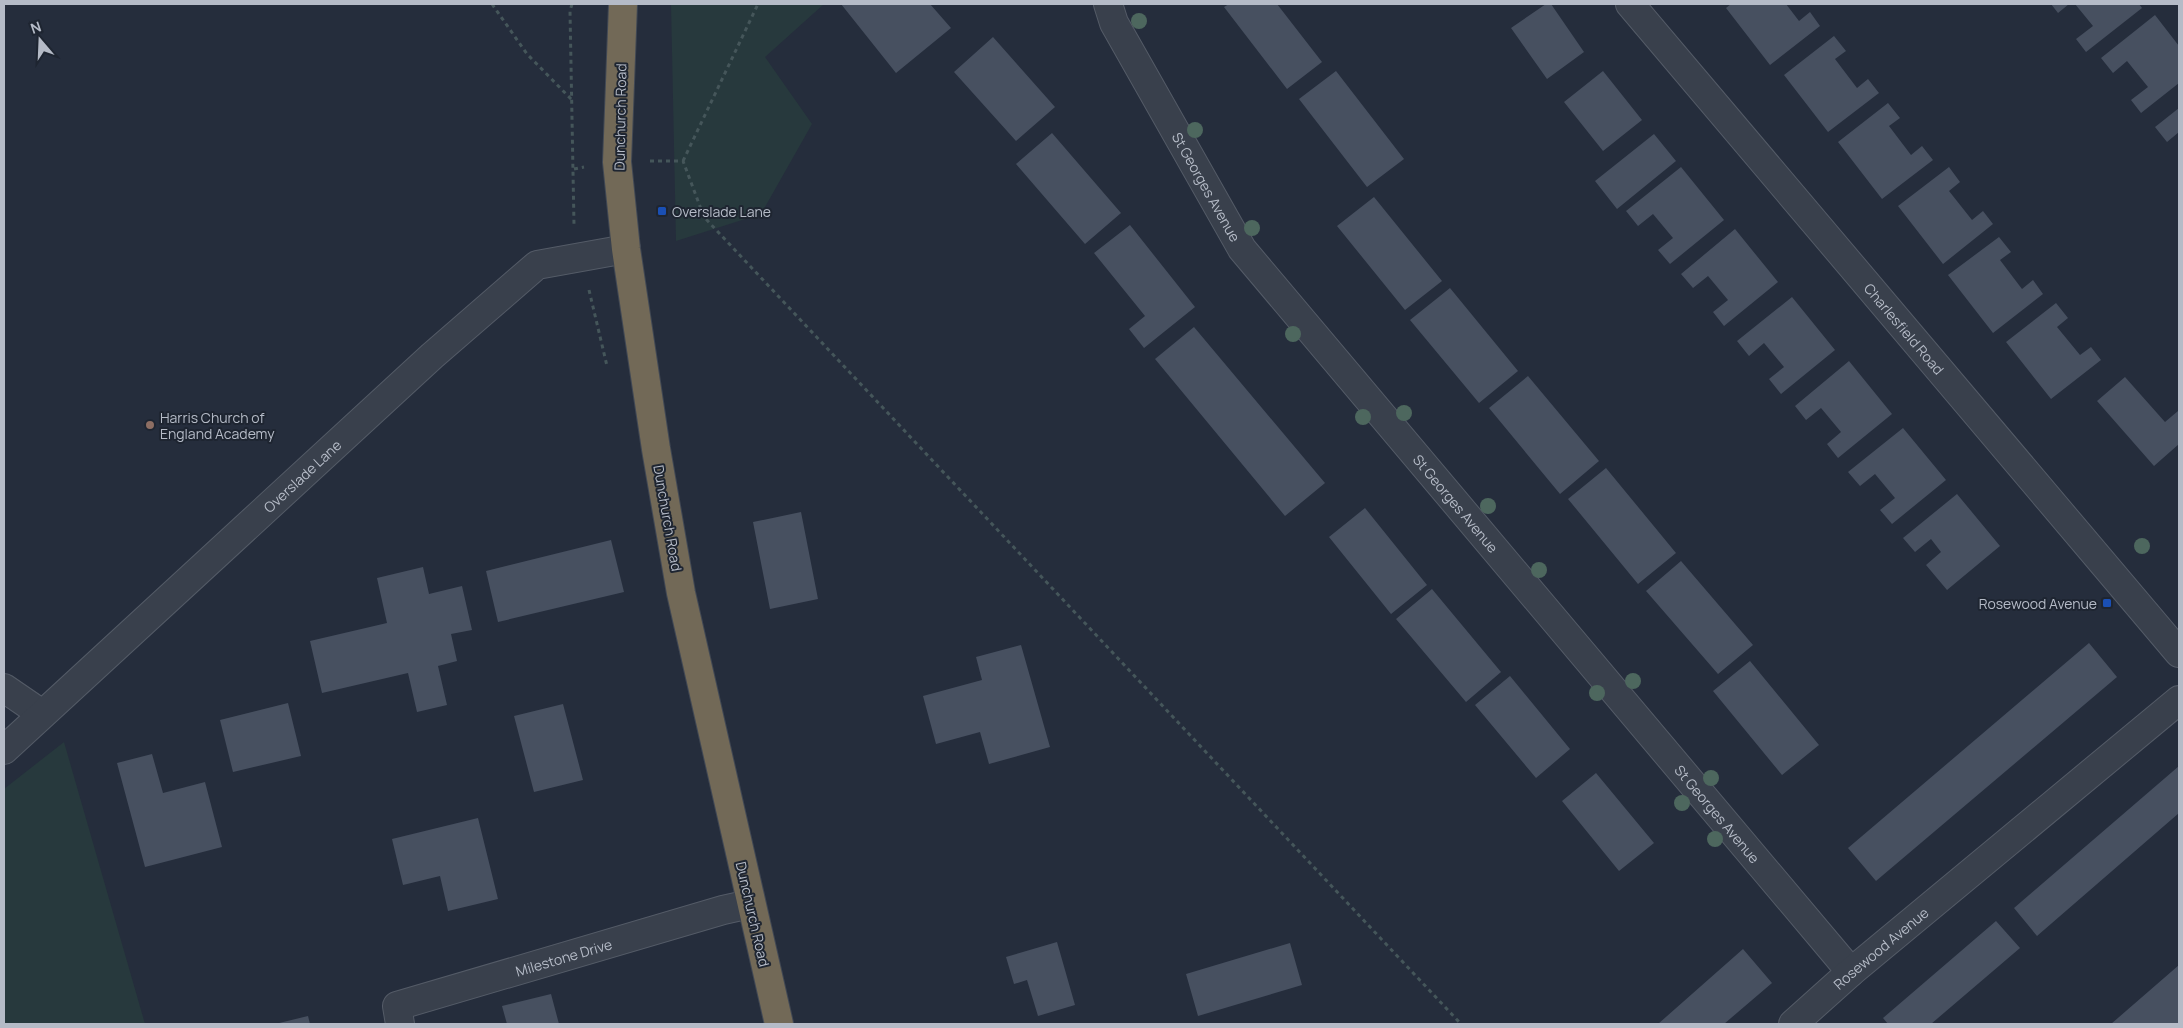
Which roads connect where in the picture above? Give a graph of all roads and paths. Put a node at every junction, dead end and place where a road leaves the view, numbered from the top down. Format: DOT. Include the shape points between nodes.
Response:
graph roads {
  1 [pos="492,4"];
  2 [pos="572,4"];
  3 [pos="623,4"];
  4 [pos="758,4"];
  5 [pos="1108,4"];
  6 [pos="1630,4"];
  7 [pos="682,161"];
  8 [pos="617,162"];
  9 [pos="626,249"];
  10 [pos="2179,653"];
  11 [pos="4,688"];
  12 [pos="2179,700"];
  13 [pos="42,714"];
  14 [pos="4,750"];
  15 [pos="750,904"];
  16 [pos="1851,972"];
  17 [pos="400,1024"];
  18 [pos="779,1024"];
  19 [pos="1461,1024"];
  20 [pos="1793,1024"];
  1 -- 2 [label="path" via="527,54 572,100"];
  3 -- 8 [label="highway, Dunchurch Road"];
  4 -- 7 [label="path"];
  5 -- 16 [label="street, St Georges Avenue" via="1114,23 1242,249"];
  6 -- 10 [label="street, Charlesfield Road"];
  7 -- 8 [label="path"];
  7 -- 19 [label="path" via="704,217"];
  8 -- 9 [label="highway, Dunchurch Road"];
  9 -- 13 [label="street, Overslade Lane" via="537,265 432,356"];
  9 -- 15 [label="highway, Dunchurch Road" via="681,593"];
  11 -- 13 [label="street"];
  12 -- 16 [label="street, Rosewood Avenue"];
  13 -- 14 [label="street, Overslade Lane"];
  15 -- 17 [label="street, Milestone Drive" via="397,1006"];
  15 -- 18 [label="highway, Dunchurch Road"];
  16 -- 20 [label="street, Rosewood Avenue"];
}
